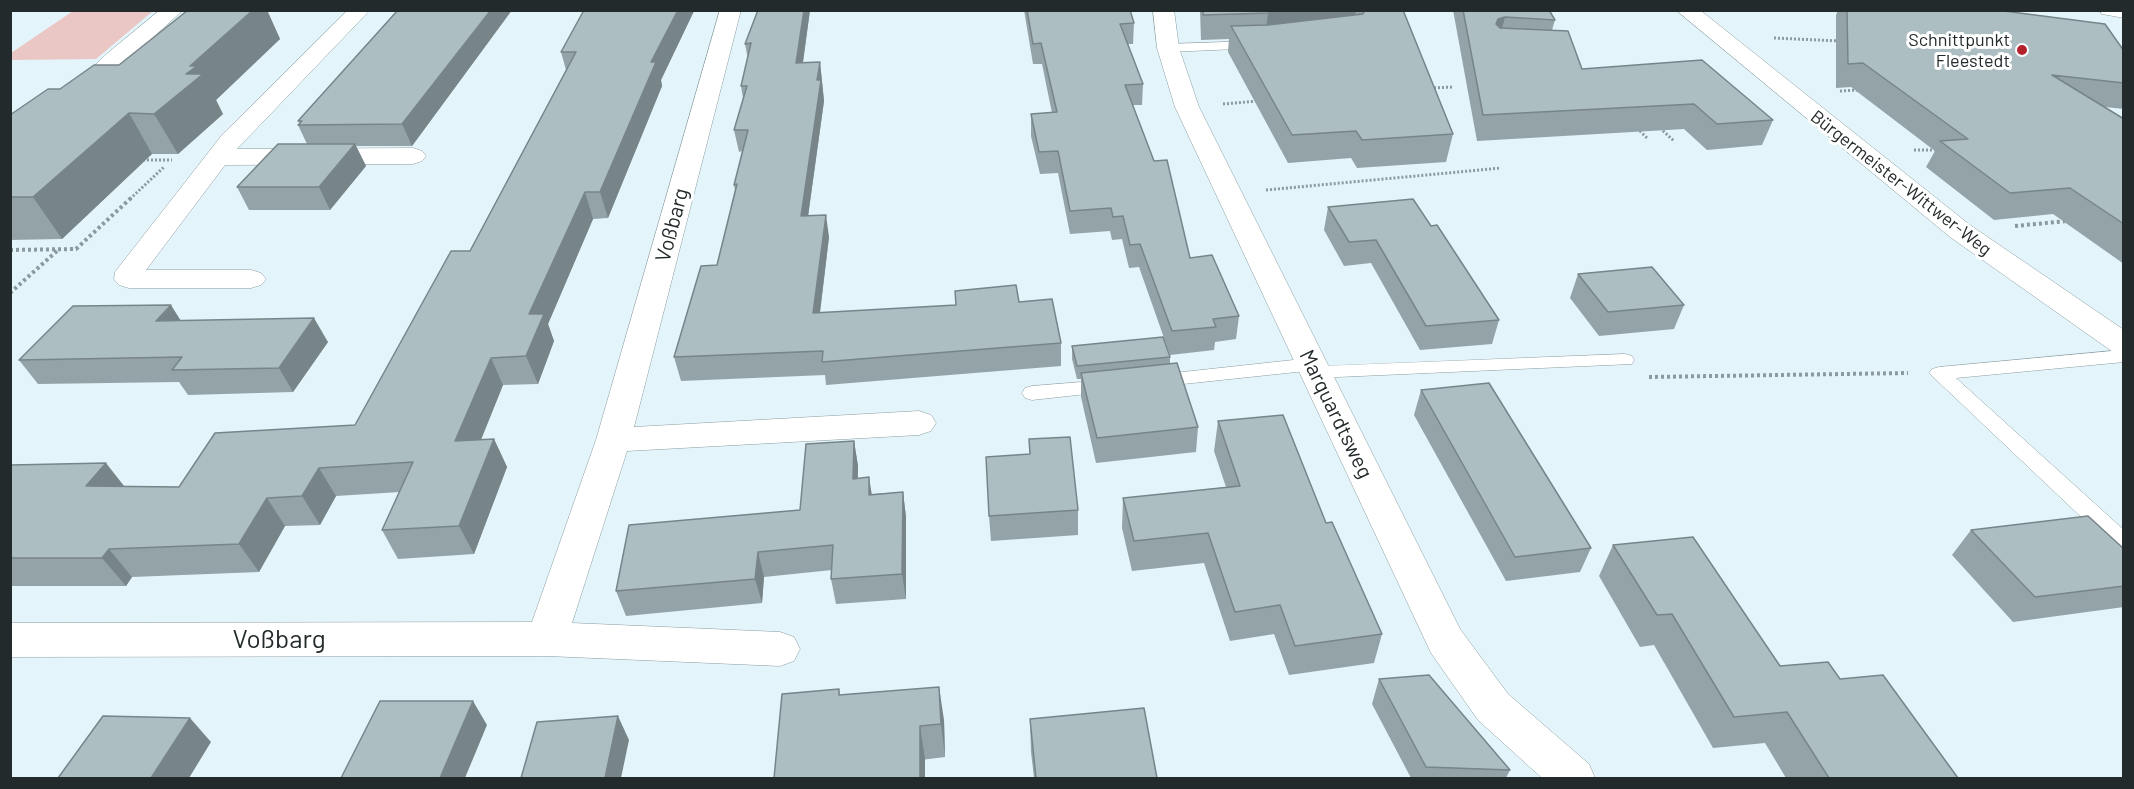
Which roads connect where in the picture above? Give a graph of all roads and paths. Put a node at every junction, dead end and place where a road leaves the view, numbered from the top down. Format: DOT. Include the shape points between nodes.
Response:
graph roads {
  1 [pos="173,10"];
  2 [pos="360,10"];
  3 [pos="731,10"];
  4 [pos="1163,10"];
  5 [pos="1686,10"];
  6 [pos="2109,10"];
  7 [pos="2124,12"];
  8 [pos="1717,37"];
  9 [pos="1840,41"];
  10 [pos="1265,44"];
  11 [pos="1168,48"];
  12 [pos="1453,87"];
  13 [pos="1430,88"];
  14 [pos="1861,90"];
  15 [pos="1788,94"];
  16 [pos="1268,101"];
  17 [pos="1187,107"];
  18 [pos="1632,123"];
  19 [pos="1659,126"];
  20 [pos="1648,139"];
  21 [pos="1674,141"];
  22 [pos="1856,149"];
  23 [pos="1942,150"];
  24 [pos="10,152"];
  25 [pos="413,156"];
  26 [pos="217,157"];
  27 [pos="137,160"];
  28 [pos="1501,168"];
  29 [pos="1229,194"];
  30 [pos="2078,220"];
  31 [pos="1960,231"];
  32 [pos="10,250"];
  33 [pos="58,250"];
  34 [pos="251,279"];
  35 [pos="10,293"];
  36 [pos="2124,345"];
  37 [pos="2124,356"];
  38 [pos="1625,360"];
  39 [pos="1313,368"];
  40 [pos="1032,393"];
  41 [pos="919,423"];
  42 [pos="613,440"];
  43 [pos="2124,544"];
  44 [pos="547,639"];
  45 [pos="10,640"];
  46 [pos="780,649"];
  47 [pos="1573,778"];
  1 -- 24 [label="street" via="117,57 58,116"];
  2 -- 26 [label="street"];
  3 -- 42 [label="street, Voßbarg"];
  4 -- 11 [label="street, Marquardtsweg"];
  5 -- 8 [label="street, Bürgermeister-Wittwer-Weg"];
  6 -- 7 [label="street"];
  8 -- 9 [label="path"];
  8 -- 15 [label="street, Bürgermeister-Wittwer-Weg"];
  10 -- 11 [label="lane"];
  11 -- 17 [label="street, Marquardtsweg"];
  12 -- 13 [label="path"];
  14 -- 15 [label="path"];
  15 -- 22 [label="street, Bürgermeister-Wittwer-Weg"];
  16 -- 17 [label="path"];
  17 -- 29 [label="street, Marquardtsweg"];
  18 -- 20 [label="path"];
  19 -- 21 [label="path"];
  22 -- 23 [label="path"];
  22 -- 31 [label="street, Bürgermeister-Wittwer-Weg"];
  25 -- 26 [label="street"];
  26 -- 34 [label="street" via="130,272 129,279"];
  27 -- 33 [label="path" via="172,160 76,249"];
  28 -- 29 [label="path"];
  29 -- 39 [label="street, Marquardtsweg"];
  30 -- 31 [label="path"];
  31 -- 36 [label="street, Bürgermeister-Wittwer-Weg"];
  32 -- 33 [label="path"];
  33 -- 35 [label="path"];
  37 -- 43 [label="lane" via="1940,373"];
  38 -- 39 [label="lane"];
  39 -- 40 [label="lane"];
  39 -- 47 [label="street, Marquardtsweg" via="1445,641 1493,707"];
  41 -- 42 [label="street"];
  42 -- 44 [label="street, Voßbarg"];
  44 -- 45 [label="street, Voßbarg"];
  44 -- 46 [label="street, Voßbarg"];
}
